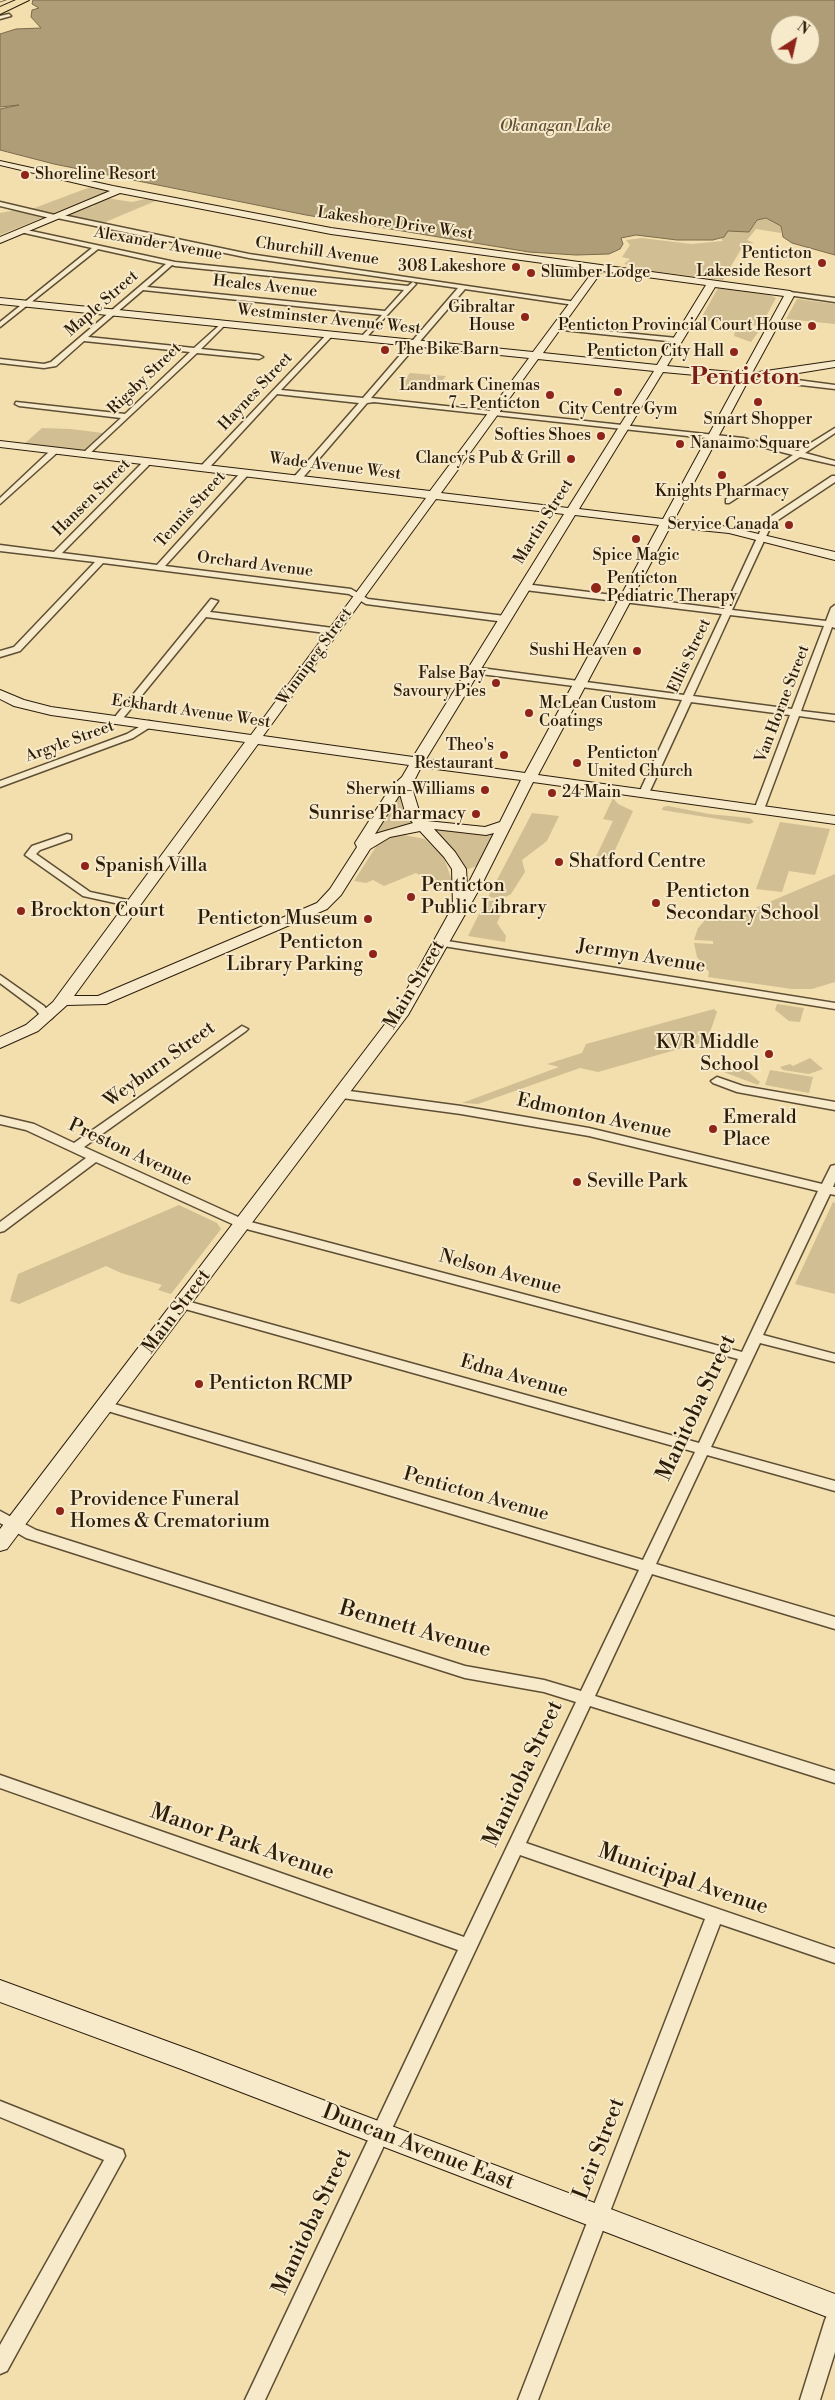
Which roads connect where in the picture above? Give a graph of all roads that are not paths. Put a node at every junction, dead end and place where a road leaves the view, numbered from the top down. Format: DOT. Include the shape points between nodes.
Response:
graph roads {
  1 [pos="17,0"];
  2 [pos="24,0"];
  3 [pos="3,12"];
  4 [pos="0,18"];
  5 [pos="0,162"];
  6 [pos="119,190"];
  7 [pos="0,204"];
  8 [pos="15,208"];
  9 [pos="0,212"];
  10 [pos="56,216"];
  11 [pos="22,231"];
  12 [pos="1,239"];
  13 [pos="98,247"];
  14 [pos="171,263"];
  15 [pos="600,268"];
  16 [pos="417,280"];
  17 [pos="712,284"];
  18 [pos="463,287"];
  19 [pos="141,288"];
  20 [pos="409,288"];
  21 [pos="790,294"];
  22 [pos="835,300"];
  23 [pos="0,301"];
  24 [pos="574,303"];
  25 [pos="27,304"];
  26 [pos="114,313"];
  27 [pos="387,313"];
  28 [pos="223,324"];
  29 [pos="0,325"];
  30 [pos="556,328"];
  31 [pos="329,335"];
  32 [pos="364,338"];
  33 [pos="83,339"];
  34 [pos="676,340"];
  35 [pos="414,343"];
  36 [pos="195,350"];
  37 [pos="535,356"];
  38 [pos="259,357"];
  39 [pos="0,361"];
  40 [pos="835,364"];
  41 [pos="659,369"];
  42 [pos="748,373"];
  43 [pos="773,374"];
  44 [pos="835,387"];
  45 [pos="275,392"];
  46 [pos="364,400"];
  47 [pos="19,404"];
  48 [pos="494,413"];
  49 [pos="126,416"];
  50 [pos="623,427"];
  51 [pos="835,430"];
  52 [pos="712,436"];
  53 [pos="0,444"];
  54 [pos="55,451"];
  55 [pos="87,454"];
  56 [pos="800,454"];
  57 [pos="148,462"];
  58 [pos="835,463"];
  59 [pos="204,468"];
  60 [pos="245,473"];
  61 [pos="835,478"];
  62 [pos="297,479"];
  63 [pos="433,495"];
  64 [pos="729,501"];
  65 [pos="0,502"];
  66 [pos="571,511"];
  67 [pos="666,522"];
  68 [pos="762,536"];
  69 [pos="0,548"];
  70 [pos="56,555"];
  71 [pos="835,556"];
  72 [pos="101,561"];
  73 [pos="159,568"];
  74 [pos="525,587"];
  75 [pos="358,597"];
  76 [pos="625,599"];
  77 [pos="214,601"];
  78 [pos="835,608"];
  79 [pos="727,612"];
  80 [pos="204,614"];
  81 [pos="505,619"];
  82 [pos="832,624"];
  83 [pos="333,631"];
  84 [pos="0,654"];
  85 [pos="473,670"];
  86 [pos="579,684"];
  87 [pos="0,694"];
  88 [pos="687,698"];
  89 [pos="796,712"];
  90 [pos="835,718"];
  91 [pos="117,720"];
  92 [pos="149,724"];
  93 [pos="254,739"];
  94 [pos="417,762"];
  95 [pos="529,777"];
  96 [pos="408,779"];
  97 [pos="0,784"];
  98 [pos="644,793"];
  99 [pos="759,810"];
  100 [pos="835,820"];
  101 [pos="506,825"];
  102 [pos="421,826"];
  103 [pos="67,837"];
  104 [pos="364,846"];
  105 [pos="132,904"];
  106 [pos="460,907"];
  107 [pos="441,943"];
  108 [pos="0,978"];
  109 [pos="26,999"];
  110 [pos="61,1003"];
  111 [pos="835,1006"];
  112 [pos="47,1017"];
  113 [pos="242,1029"];
  114 [pos="0,1043"];
  115 [pos="717,1081"];
  116 [pos="342,1094"];
  117 [pos="835,1106"];
  118 [pos="0,1120"];
  119 [pos="75,1148"];
  120 [pos="95,1158"];
  121 [pos="835,1169"];
  122 [pos="830,1190"];
  123 [pos="243,1224"];
  124 [pos="0,1228"];
  125 [pos="183,1304"];
  126 [pos="756,1338"];
  127 [pos="746,1357"];
  128 [pos="835,1358"];
  129 [pos="106,1406"];
  130 [pos="703,1449"];
  131 [pos="835,1486"];
  132 [pos="7,1521"];
  133 [pos="0,1544"];
  134 [pos="648,1566"];
  135 [pos="835,1622"];
  136 [pos="586,1698"];
  137 [pos="835,1777"];
  138 [pos="0,1781"];
  139 [pos="516,1847"];
  140 [pos="715,1915"];
  141 [pos="469,1946"];
  142 [pos="835,1956"];
  143 [pos="0,1991"];
  144 [pos="0,2109"];
  145 [pos="380,2133"];
  146 [pos="599,2216"];
  147 [pos="835,2307"];
  148 [pos="835,2320"];
  149 [pos="0,2364"];
  150 [pos="255,2400"];
  151 [pos="528,2400"];
  152 [pos="810,2400"];
  1 -- 3 [label="highway"];
  2 -- 3 [label="highway"];
  3 -- 4 [label="street"];
  5 -- 6 [label="main road, Lakeshore Drive West"];
  6 -- 10 [label="main road"];
  6 -- 15 [label="main road, Lakeshore Drive West" via="326,230"];
  7 -- 8 [label="street, Churchill Avenue"];
  8 -- 9 [label="street"];
  8 -- 10 [label="street, Churchill Avenue"];
  10 -- 11 [label="main road"];
  10 -- 16 [label="street, Churchill Avenue" via="249,256"];
  11 -- 12 [label="main road"];
  11 -- 13 [label="street, Alexander Avenue"];
  13 -- 14 [label="street, Alexander Avenue"];
  13 -- 25 [label="street"];
  14 -- 19 [label="street, Maple Street"];
  14 -- 20 [label="street, Alexander Avenue"];
  15 -- 17 [label="main road, Lakeshore Drive West"];
  15 -- 24 [label="main road, Winnipeg Street"];
  16 -- 18 [label="street, Churchill Avenue"];
  16 -- 20 [label="street"];
  17 -- 21 [label="main road, Lakeshore Drive West"];
  17 -- 34 [label="main road, Martin Street"];
  18 -- 24 [label="street, Churchill Avenue"];
  18 -- 35 [label="street"];
  19 -- 26 [label="street, Maple Street"];
  19 -- 27 [label="street, Heales Avenue"];
  20 -- 27 [label="street"];
  21 -- 22 [label="street"];
  21 -- 42 [label="main road, Main Street"];
  23 -- 25 [label="main road, Westminster Avenue West"];
  24 -- 30 [label="main road, Winnipeg Street"];
  25 -- 26 [label="main road, Westminster Avenue West"];
  25 -- 29 [label="street"];
  26 -- 28 [label="main road, Westminster Avenue West"];
  26 -- 33 [label="street, Maple Street"];
  27 -- 32 [label="street"];
  28 -- 31 [label="main road, Westminster Avenue West"];
  28 -- 36 [label="street, Rigsby Street"];
  30 -- 34 [label="street"];
  30 -- 37 [label="main road, Winnipeg Street"];
  31 -- 32 [label="main road, Westminster Avenue West"];
  31 -- 45 [label="street, Haynes Street"];
  32 -- 35 [label="main road, Westminster Avenue West"];
  33 -- 36 [label="street"];
  33 -- 39 [label="street, Maple Street" via="51,365"];
  34 -- 41 [label="main road, Martin Street"];
  35 -- 37 [label="main road, Westminster Avenue West"];
  35 -- 46 [label="street"];
  36 -- 38 [label="street"];
  36 -- 49 [label="street, Rigsby Street"];
  37 -- 41 [label="main road, Westminster Avenue West"];
  37 -- 48 [label="main road, Winnipeg Street"];
  40 -- 43 [label="main road"];
  41 -- 42 [label="main road, Westminster Avenue West"];
  41 -- 50 [label="main road, Martin Street"];
  42 -- 43 [label="main road, Westminster Avenue West"];
  42 -- 52 [label="main road, Main Street"];
  43 -- 44 [label="street" via="795,382"];
  45 -- 46 [label="street"];
  45 -- 59 [label="street, Haynes Street"];
  46 -- 48 [label="street"];
  46 -- 62 [label="street"];
  47 -- 49 [label="street"];
  48 -- 50 [label="street"];
  48 -- 63 [label="main road, Winnipeg Street"];
  49 -- 55 [label="street, Rigsby Street"];
  50 -- 52 [label="street"];
  50 -- 66 [label="main road, Martin Street"];
  51 -- 56 [label="street"];
  52 -- 56 [label="street" via="758,442"];
  52 -- 67 [label="main road, Main Street"];
  53 -- 54 [label="main road, Wade Avenue West"];
  54 -- 55 [label="main road, Wade Avenue West"];
  54 -- 65 [label="street"];
  55 -- 57 [label="main road, Wade Avenue West"];
  56 -- 58 [label="street"];
  56 -- 64 [label="street"];
  57 -- 59 [label="main road, Wade Avenue West"];
  57 -- 70 [label="street, Hansen Street"];
  59 -- 60 [label="main road, Wade Avenue West"];
  60 -- 62 [label="main road, Wade Avenue West"];
  60 -- 73 [label="street, Tennis Street"];
  61 -- 68 [label="street, Ellis Street" via="772,520"];
  62 -- 63 [label="main road, Wade Avenue West"];
  63 -- 66 [label="main road, Wade Avenue West"];
  63 -- 75 [label="main road, Winnipeg Street"];
  66 -- 67 [label="main road, Wade Avenue West"];
  66 -- 74 [label="main road, Martin Street"];
  67 -- 68 [label="main road, Wade Avenue West"];
  67 -- 76 [label="main road, Main Street"];
  68 -- 71 [label="main road, Wade Avenue West"];
  68 -- 79 [label="street, Ellis Street"];
  69 -- 70 [label="street, Orchard Avenue"];
  70 -- 72 [label="street, Orchard Avenue"];
  72 -- 73 [label="street, Orchard Avenue"];
  72 -- 84 [label="street" via="19,647"];
  73 -- 75 [label="street, Orchard Avenue" via="351,592"];
  74 -- 76 [label="street"];
  74 -- 81 [label="main road, Martin Street"];
  75 -- 81 [label="street, Orchard Avenue" via="366,601"];
  75 -- 83 [label="main road, Winnipeg Street"];
  76 -- 79 [label="street"];
  76 -- 86 [label="main road, Main Street"];
  77 -- 80 [label="street"];
  78 -- 82 [label="street, Van Horne Street"];
  79 -- 82 [label="street"];
  79 -- 88 [label="street, Ellis Street"];
  80 -- 83 [label="street"];
  80 -- 91 [label="street"];
  81 -- 85 [label="main road, Martin Street"];
  82 -- 89 [label="street, Van Horne Street"];
  83 -- 93 [label="main road, Winnipeg Street"];
  85 -- 86 [label="street"];
  85 -- 94 [label="main road, Martin Street"];
  86 -- 88 [label="street"];
  86 -- 95 [label="main road, Main Street"];
  87 -- 91 [label="main road, Eckhardt Avenue West" via="34,708"];
  88 -- 89 [label="street"];
  88 -- 98 [label="street, Ellis Street"];
  89 -- 90 [label="street"];
  89 -- 99 [label="street, Van Horne Street"];
  91 -- 92 [label="main road, Eckhardt Avenue West"];
  92 -- 93 [label="main road, Eckhardt Avenue West"];
  92 -- 97 [label="street, Argyle Street" via="130,736"];
  93 -- 94 [label="main road, Eckhardt Avenue West"];
  93 -- 105 [label="main road, Winnipeg Street"];
  94 -- 95 [label="main road, Eckhardt Avenue West"];
  94 -- 96 [label="main road, Martin Street"];
  95 -- 98 [label="main road, Eckhardt Avenue West"];
  95 -- 101 [label="main road, Main Street"];
  96 -- 102 [label="main road, Martin Street" via="407,802"];
  96 -- 104 [label="main road, Martin Street" via="397,788 362,843"];
  98 -- 99 [label="main road, Eckhardt Avenue West"];
  99 -- 100 [label="main road, Eckhardt Avenue West"];
  101 -- 102 [label="main road" via="486,831"];
  101 -- 106 [label="main road, Main Street"];
  102 -- 104 [label="main road" via="385,834"];
  102 -- 106 [label="main road, Martin Street" via="450,855 459,869"];
  103 -- 105 [label="street" via="36,848 30,855 87,894"];
  104 -- 110 [label="main road, Martin Street" via="336,892 322,906 100,1001"];
  105 -- 110 [label="main road, Winnipeg Street"];
  106 -- 107 [label="main road, Main Street"];
  107 -- 111 [label="street, Jermyn Avenue"];
  107 -- 116 [label="main road, Main Street" via="402,1012"];
  108 -- 109 [label="street"];
  109 -- 110 [label="street"];
  109 -- 112 [label="street"];
  110 -- 112 [label="main road, Winnipeg Street"];
  112 -- 114 [label="main road, Winnipeg Street" via="20,1035"];
  113 -- 119 [label="street, Weyburn Street"];
  115 -- 117 [label="street" via="741,1089"];
  116 -- 122 [label="street, Edmonton Avenue" via="589,1132"];
  116 -- 123 [label="main road, Main Street"];
  118 -- 119 [label="street, Preston Avenue" via="30,1127"];
  119 -- 120 [label="street, Preston Avenue"];
  120 -- 123 [label="street, Preston Avenue"];
  120 -- 124 [label="street"];
  121 -- 122 [label="street, Manitoba Street"];
  122 -- 126 [label="street, Manitoba Street"];
  123 -- 125 [label="main road, Main Street"];
  123 -- 127 [label="street, Nelson Avenue"];
  125 -- 129 [label="main road, Main Street"];
  125 -- 130 [label="street, Edna Avenue"];
  126 -- 127 [label="street, Manitoba Street"];
  126 -- 128 [label="street"];
  127 -- 130 [label="street, Manitoba Street"];
  129 -- 132 [label="main road, Main Street"];
  129 -- 134 [label="street, Penticton Avenue"];
  130 -- 131 [label="street, Edna Avenue"];
  130 -- 134 [label="street, Manitoba Street"];
  132 -- 133 [label="main road, Main Street"];
  132 -- 136 [label="street, Bennett Avenue" via="31,1534 465,1672 515,1680"];
  134 -- 135 [label="street, Penticton Avenue"];
  134 -- 136 [label="street, Manitoba Street"];
  136 -- 137 [label="street, Bennett Avenue"];
  136 -- 139 [label="street, Manitoba Street"];
  138 -- 141 [label="street, Manor Park Avenue"];
  139 -- 140 [label="street, Municipal Avenue"];
  139 -- 141 [label="street, Manitoba Street"];
  140 -- 142 [label="street, Municipal Avenue"];
  140 -- 146 [label="street, Leir Street"];
  141 -- 145 [label="street, Manitoba Street"];
  143 -- 145 [label="main road, Duncan Avenue East"];
  144 -- 149 [label="street" via="116,2156"];
  145 -- 146 [label="main road, Duncan Avenue East"];
  145 -- 150 [label="street, Manitoba Street"];
  146 -- 147 [label="main road, Duncan Avenue East"];
  146 -- 151 [label="street, Leir Street"];
  148 -- 152 [label="street"];
}
